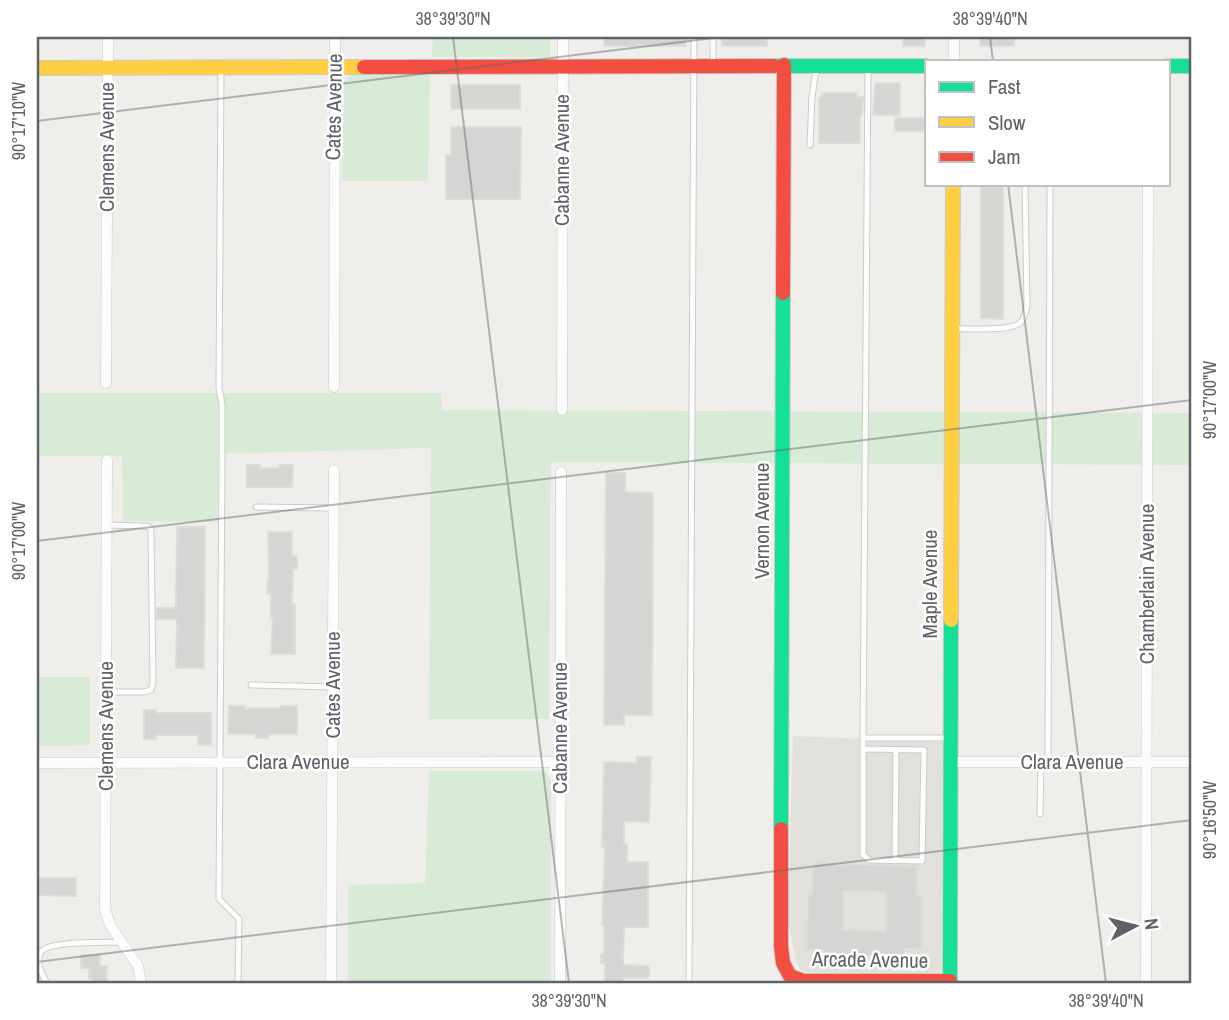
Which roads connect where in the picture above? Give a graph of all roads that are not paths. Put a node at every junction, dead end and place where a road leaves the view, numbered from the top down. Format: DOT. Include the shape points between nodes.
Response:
graph roads {
  1 [pos="107,37"];
  2 [pos="335,37"];
  3 [pos="563,37"];
  4 [pos="694,37"];
  5 [pos="713,37"];
  6 [pos="954,37"];
  7 [pos="954,60"];
  8 [pos="784,65"];
  9 [pos="563,66"];
  10 [pos="693,66"];
  11 [pos="713,66"];
  12 [pos="816,66"];
  13 [pos="868,66"];
  14 [pos="925,66"];
  15 [pos="1170,66"];
  16 [pos="1192,66"];
  17 [pos="37,68"];
  18 [pos="107,68"];
  19 [pos="221,68"];
  20 [pos="335,68"];
  21 [pos="810,145"];
  22 [pos="953,186"];
  23 [pos="1025,186"];
  24 [pos="1050,186"];
  25 [pos="1148,186"];
  26 [pos="952,329"];
  27 [pos="106,383"];
  28 [pos="334,387"];
  29 [pos="562,410"];
  30 [pos="107,460"];
  31 [pos="334,470"];
  32 [pos="561,472"];
  33 [pos="256,507"];
  34 [pos="334,508"];
  35 [pos="107,525"];
  36 [pos="251,685"];
  37 [pos="333,687"];
  38 [pos="106,692"];
  39 [pos="863,738"];
  40 [pos="952,738"];
  41 [pos="863,749"];
  42 [pos="896,750"];
  43 [pos="219,762"];
  44 [pos="560,762"];
  45 [pos="952,762"];
  46 [pos="1044,762"];
  47 [pos="1147,762"];
  48 [pos="1192,762"];
  49 [pos="37,763"];
  50 [pos="106,763"];
  51 [pos="333,763"];
  52 [pos="1040,814"];
  53 [pos="895,860"];
  54 [pos="123,942"];
  55 [pos="790,976"];
  56 [pos="950,982"];
  57 [pos="47,983"];
  58 [pos="141,983"];
  59 [pos="239,983"];
  60 [pos="331,983"];
  61 [pos="560,983"];
  62 [pos="689,983"];
  63 [pos="1146,983"];
  1 -- 18 [label="street, Clemens Avenue"];
  2 -- 20 [label="street, Cates Avenue"];
  3 -- 9 [label="street, Cabanne Avenue"];
  4 -- 10 [label="lane"];
  5 -- 11 [label="lane"];
  6 -- 7 [label="street"];
  8 -- 11 [label="street"];
  8 -- 12 [label="street"];
  8 -- 55 [label="street, Vernon Avenue" via="781,946"];
  9 -- 10 [label="street"];
  9 -- 20 [label="street"];
  9 -- 29 [label="street, Cabanne Avenue"];
  10 -- 11 [label="street"];
  10 -- 62 [label="lane"];
  12 -- 13 [label="street"];
  12 -- 21 [label="lane"];
  13 -- 14 [label="street"];
  13 -- 39 [label="lane"];
  15 -- 16 [label="street"];
  17 -- 18 [label="street"];
  18 -- 19 [label="street"];
  18 -- 27 [label="street, Clemens Avenue"];
  19 -- 20 [label="street"];
  19 -- 43 [label="lane"];
  20 -- 28 [label="street, Cates Avenue"];
  22 -- 26 [label="street, Maple Avenue"];
  23 -- 26 [label="lane" via="1027,306 1020,324"];
  24 -- 46 [label="lane"];
  25 -- 47 [label="street, Chamberlain Avenue"];
  26 -- 40 [label="street, Maple Avenue"];
  30 -- 35 [label="street, Clemens Avenue"];
  31 -- 34 [label="street, Cates Avenue"];
  32 -- 44 [label="street, Cabanne Avenue"];
  33 -- 34 [label="lane"];
  34 -- 37 [label="street, Cates Avenue"];
  35 -- 38 [label="street, Clemens Avenue"];
  35 -- 38 [label="lane" via="151,530 153,683 151,690 144,692"];
  36 -- 37 [label="lane"];
  37 -- 51 [label="street, Cates Avenue"];
  38 -- 50 [label="street, Clemens Avenue"];
  39 -- 40 [label="lane"];
  39 -- 41 [label="lane"];
  40 -- 45 [label="street, Maple Avenue"];
  41 -- 42 [label="lane"];
  41 -- 53 [label="lane" via="863,855 869,860"];
  42 -- 53 [label="lane"];
  42 -- 53 [label="lane" via="924,750 922,861"];
  43 -- 50 [label="street, Clara Avenue"];
  43 -- 51 [label="street, Clara Avenue"];
  43 -- 59 [label="lane" via="219,899 239,919"];
  44 -- 51 [label="street, Clara Avenue"];
  44 -- 61 [label="street, Cabanne Avenue"];
  45 -- 46 [label="street, Clara Avenue"];
  45 -- 56 [label="street, Maple Avenue"];
  46 -- 47 [label="street, Clara Avenue"];
  46 -- 52 [label="lane"];
  47 -- 48 [label="street, Clara Avenue"];
  47 -- 63 [label="street, Chamberlain Avenue"];
  49 -- 50 [label="street, Clara Avenue"];
  50 -- 54 [label="street, Clemens Avenue" via="105,909"];
  51 -- 60 [label="street, Cates Avenue"];
  54 -- 57 [label="lane" via="44,949 39,961"];
  54 -- 58 [label="street, Clemens Avenue" via="138,966"];
  55 -- 56 [label="street, Arcade Avenue" via="804,981"];
}
